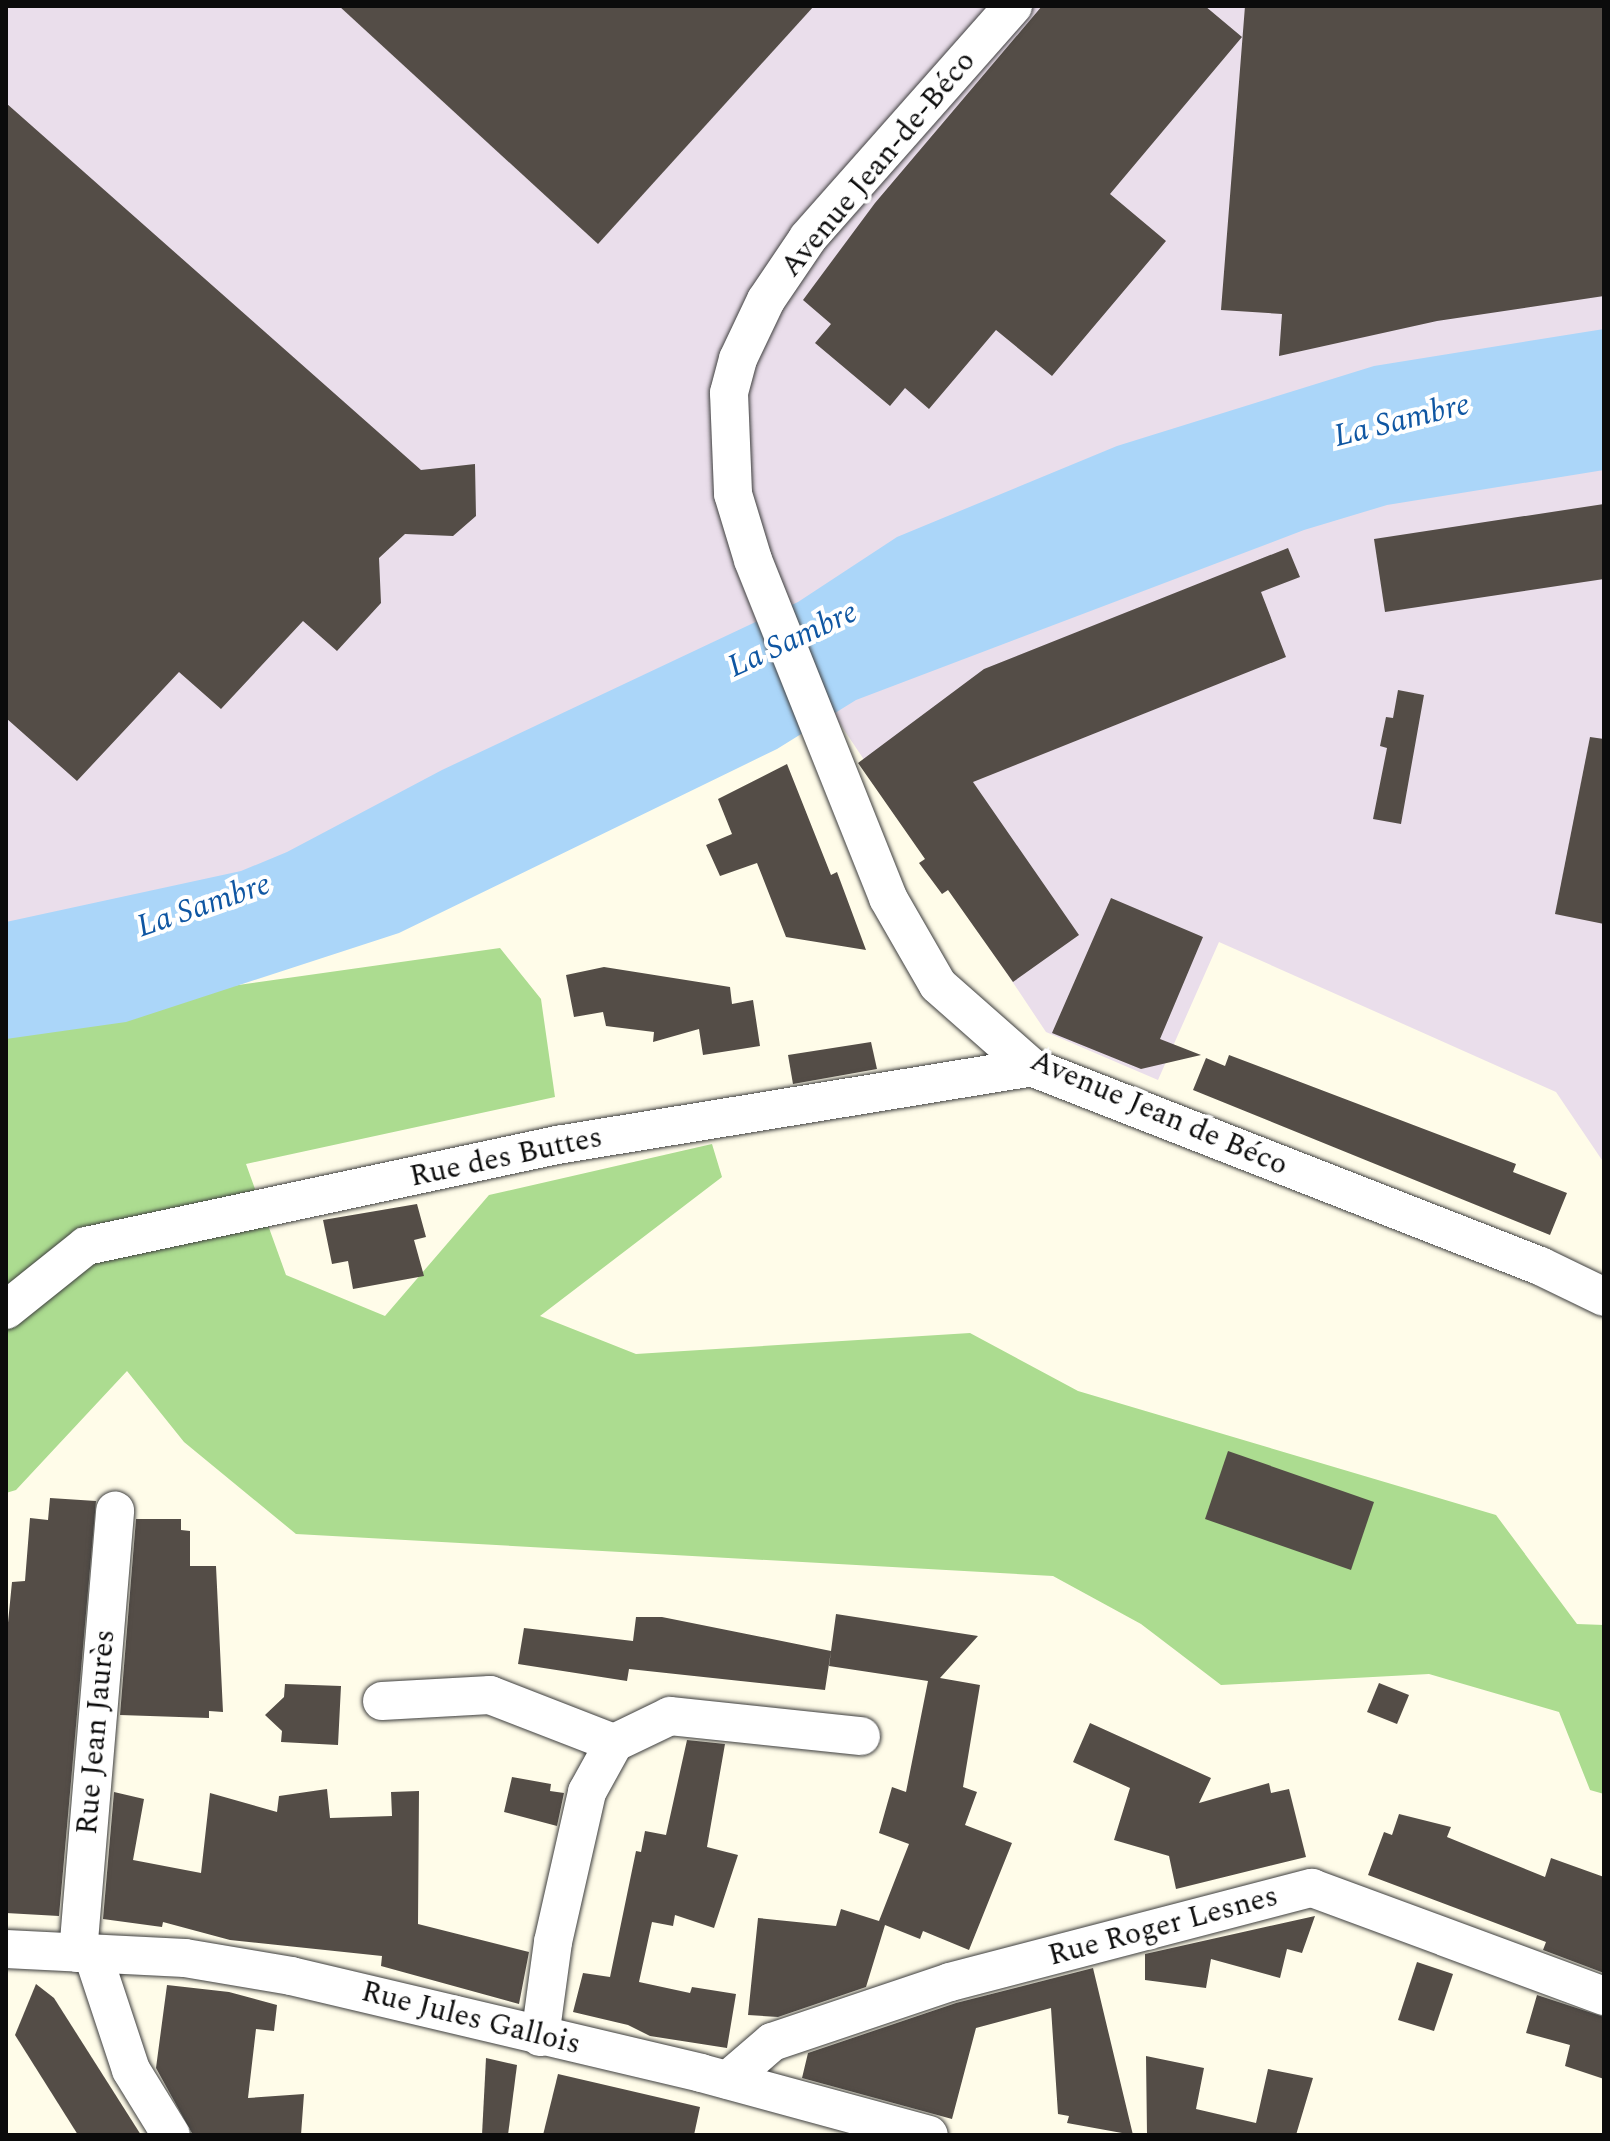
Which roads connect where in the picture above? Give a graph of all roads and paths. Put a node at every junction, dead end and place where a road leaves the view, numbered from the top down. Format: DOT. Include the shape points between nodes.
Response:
graph roads {
  1 [pos="1013,6"];
  2 [pos="822,740"];
  3 [pos="1031,1067"];
  4 [pos="1604,1297"];
  5 [pos="6,1310"];
  6 [pos="115,1511"];
  7 [pos="382,1701"];
  8 [pos="861,1736"];
  9 [pos="614,1743"];
  10 [pos="6,1949"];
  11 [pos="86,1954"];
  12 [pos="1604,1996"];
  13 [pos="540,2037"];
  14 [pos="728,2080"];
  15 [pos="171,2135"];
  16 [pos="929,2135"];
  1 -- 2 [label="street, Avenue Jean-de-Béco" via="808,238 766,300 729,393 733,494"];
  2 -- 3 [label="street, Avenue Jean de Béco" via="909,941 938,985"];
  3 -- 4 [label="street, Avenue Jean de Béco" via="1540,1266"];
  3 -- 5 [label="street, Rue des Buttes" via="557,1145 86,1246"];
  6 -- 11 [label="street, Rue Jean Jaurès"];
  7 -- 9 [label="street" via="490,1695"];
  8 -- 9 [label="street" via="670,1716"];
  9 -- 13 [label="street" via="587,1792 553,1942"];
  10 -- 11 [label="street, Rue Jules Gallois"];
  11 -- 13 [label="street, Rue Jules Gallois" via="185,1958 291,1976"];
  11 -- 15 [label="street, Rue Jean Jaurès" via="131,2070"];
  12 -- 14 [label="street, Rue Roger Lesnes" via="1312,1888 950,1982 772,2042"];
  13 -- 14 [label="street, Rue Jules Gallois"];
  14 -- 16 [label="street, Rue Jules Gallois"];
}
